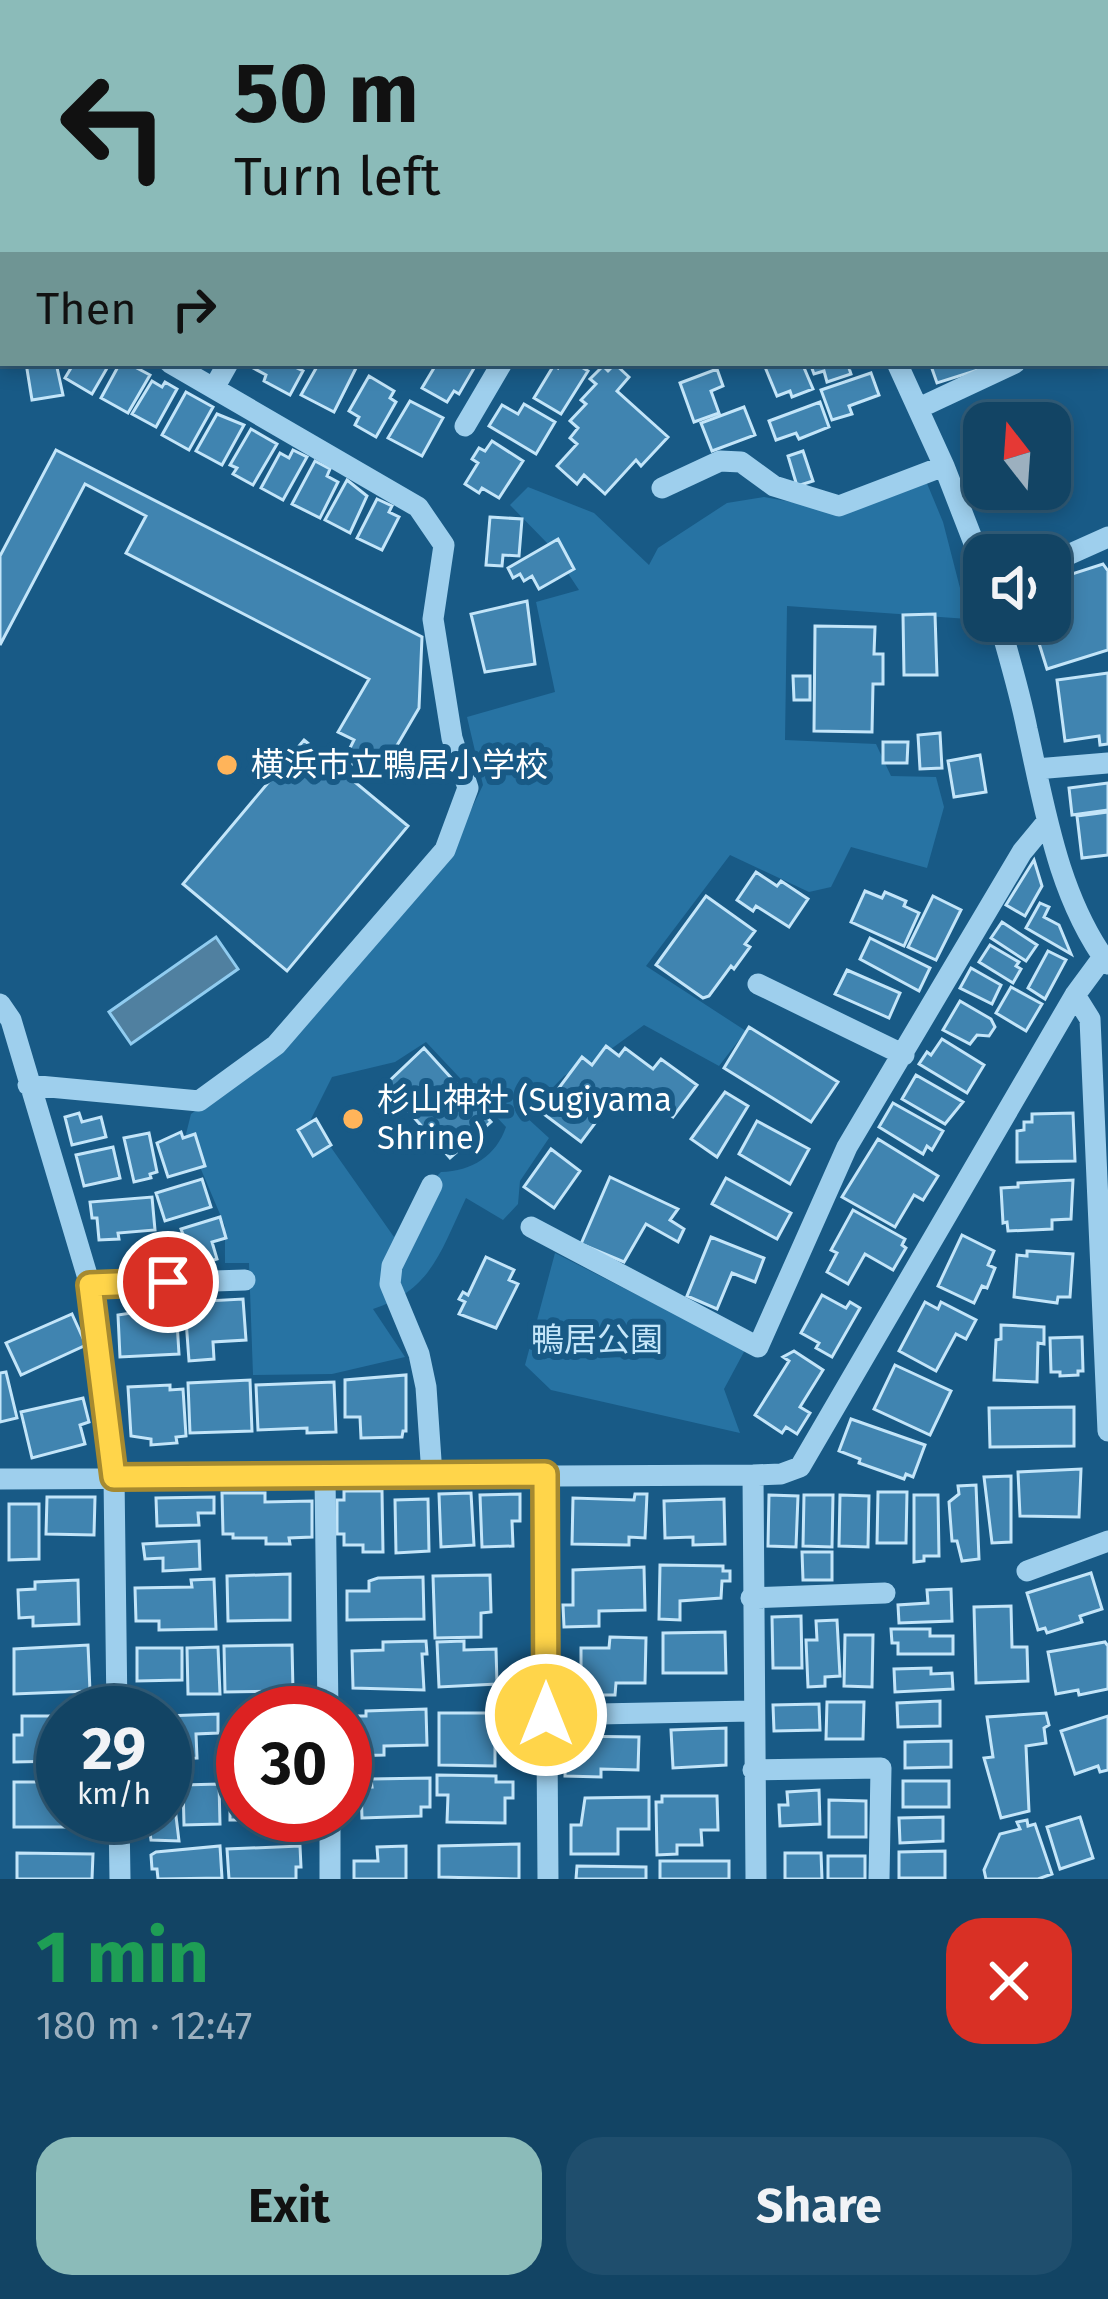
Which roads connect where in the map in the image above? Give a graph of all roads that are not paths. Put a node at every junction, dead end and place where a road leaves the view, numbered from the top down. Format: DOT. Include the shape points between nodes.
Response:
graph roads {
  1 [pos="175,366"];
  2 [pos="226,366"];
  3 [pos="500,366"];
  4 [pos="898,366"];
  5 [pos="1009,366"];
  6 [pos="214,388"];
  7 [pos="919,408"];
  8 [pos="465,426"];
  9 [pos="944,466"];
  10 [pos="662,488"];
  11 [pos="970,534"];
  12 [pos="1108,537"];
  13 [pos="1071,553"];
  14 [pos="1004,642"];
  15 [pos="1108,763"];
  16 [pos="1036,769"];
  17 [pos="1046,823"];
  18 [pos="1105,961"];
  19 [pos="758,984"];
  20 [pos="1075,995"];
  21 [pos="0,1004"];
  22 [pos="904,1055"];
  23 [pos="28,1085"];
  24 [pos="432,1185"];
  25 [pos="531,1227"];
  26 [pos="245,1280"];
  27 [pos="90,1285"];
  28 [pos="1108,1431"];
  29 [pos="433,1474"];
  30 [pos="545,1474"];
  31 [pos="753,1475"];
  32 [pos="114,1477"];
  33 [pos="325,1477"];
  34 [pos="0,1479"];
  35 [pos="1108,1541"];
  36 [pos="1027,1571"];
  37 [pos="885,1593"];
  38 [pos="751,1598"];
  39 [pos="117,1686"];
  40 [pos="328,1686"];
  41 [pos="752,1711"];
  42 [pos="546,1715"];
  43 [pos="753,1770"];
  44 [pos="119,1842"];
  45 [pos="329,1842"];
  46 [pos="120,1879"];
  47 [pos="330,1879"];
  48 [pos="548,1879"];
  49 [pos="756,1879"];
  50 [pos="879,1879"];
  1 -- 6 [label="street"];
  2 -- 6 [label="street"];
  3 -- 8 [label="street"];
  4 -- 7 [label="street"];
  5 -- 7 [label="street"];
  6 -- 23 [label="street" via="418,507 444,544 433,620 468,788 445,850 276,1045 199,1101"];
  7 -- 9 [label="street"];
  9 -- 10 [label="street" via="839,506 774,486 741,462 721,461"];
  9 -- 11 [label="street"];
  12 -- 13 [label="street"];
  14 -- 16 [label="street"];
  15 -- 16 [label="street"];
  16 -- 17 [label="street"];
  17 -- 18 [label="street"];
  17 -- 22 [label="street"];
  18 -- 20 [label="street"];
  19 -- 22 [label="street"];
  20 -- 28 [label="street" via="1090,1019"];
  20 -- 31 [label="street" via="800,1467"];
  21 -- 23 [label="street"];
  22 -- 25 [label="street" via="848,1147 758,1347"];
  23 -- 27 [label="street"];
  24 -- 29 [label="street" via="391,1284 427,1388"];
  26 -- 27 [label="street"];
  27 -- 32 [label="street"];
  29 -- 30 [label="street"];
  29 -- 33 [label="street"];
  30 -- 31 [label="street"];
  30 -- 42 [label="street"];
  31 -- 38 [label="street"];
  32 -- 33 [label="street"];
  32 -- 34 [label="street"];
  32 -- 39 [label="street"];
  33 -- 40 [label="street"];
  35 -- 36 [label="street"];
  37 -- 38 [label="street"];
  38 -- 41 [label="street"];
  41 -- 42 [label="street"];
  41 -- 43 [label="street"];
  42 -- 48 [label="street"];
  43 -- 49 [label="street"];
  43 -- 50 [label="street" via="881,1768"];
  44 -- 46 [label="street"];
  45 -- 47 [label="street"];
}
